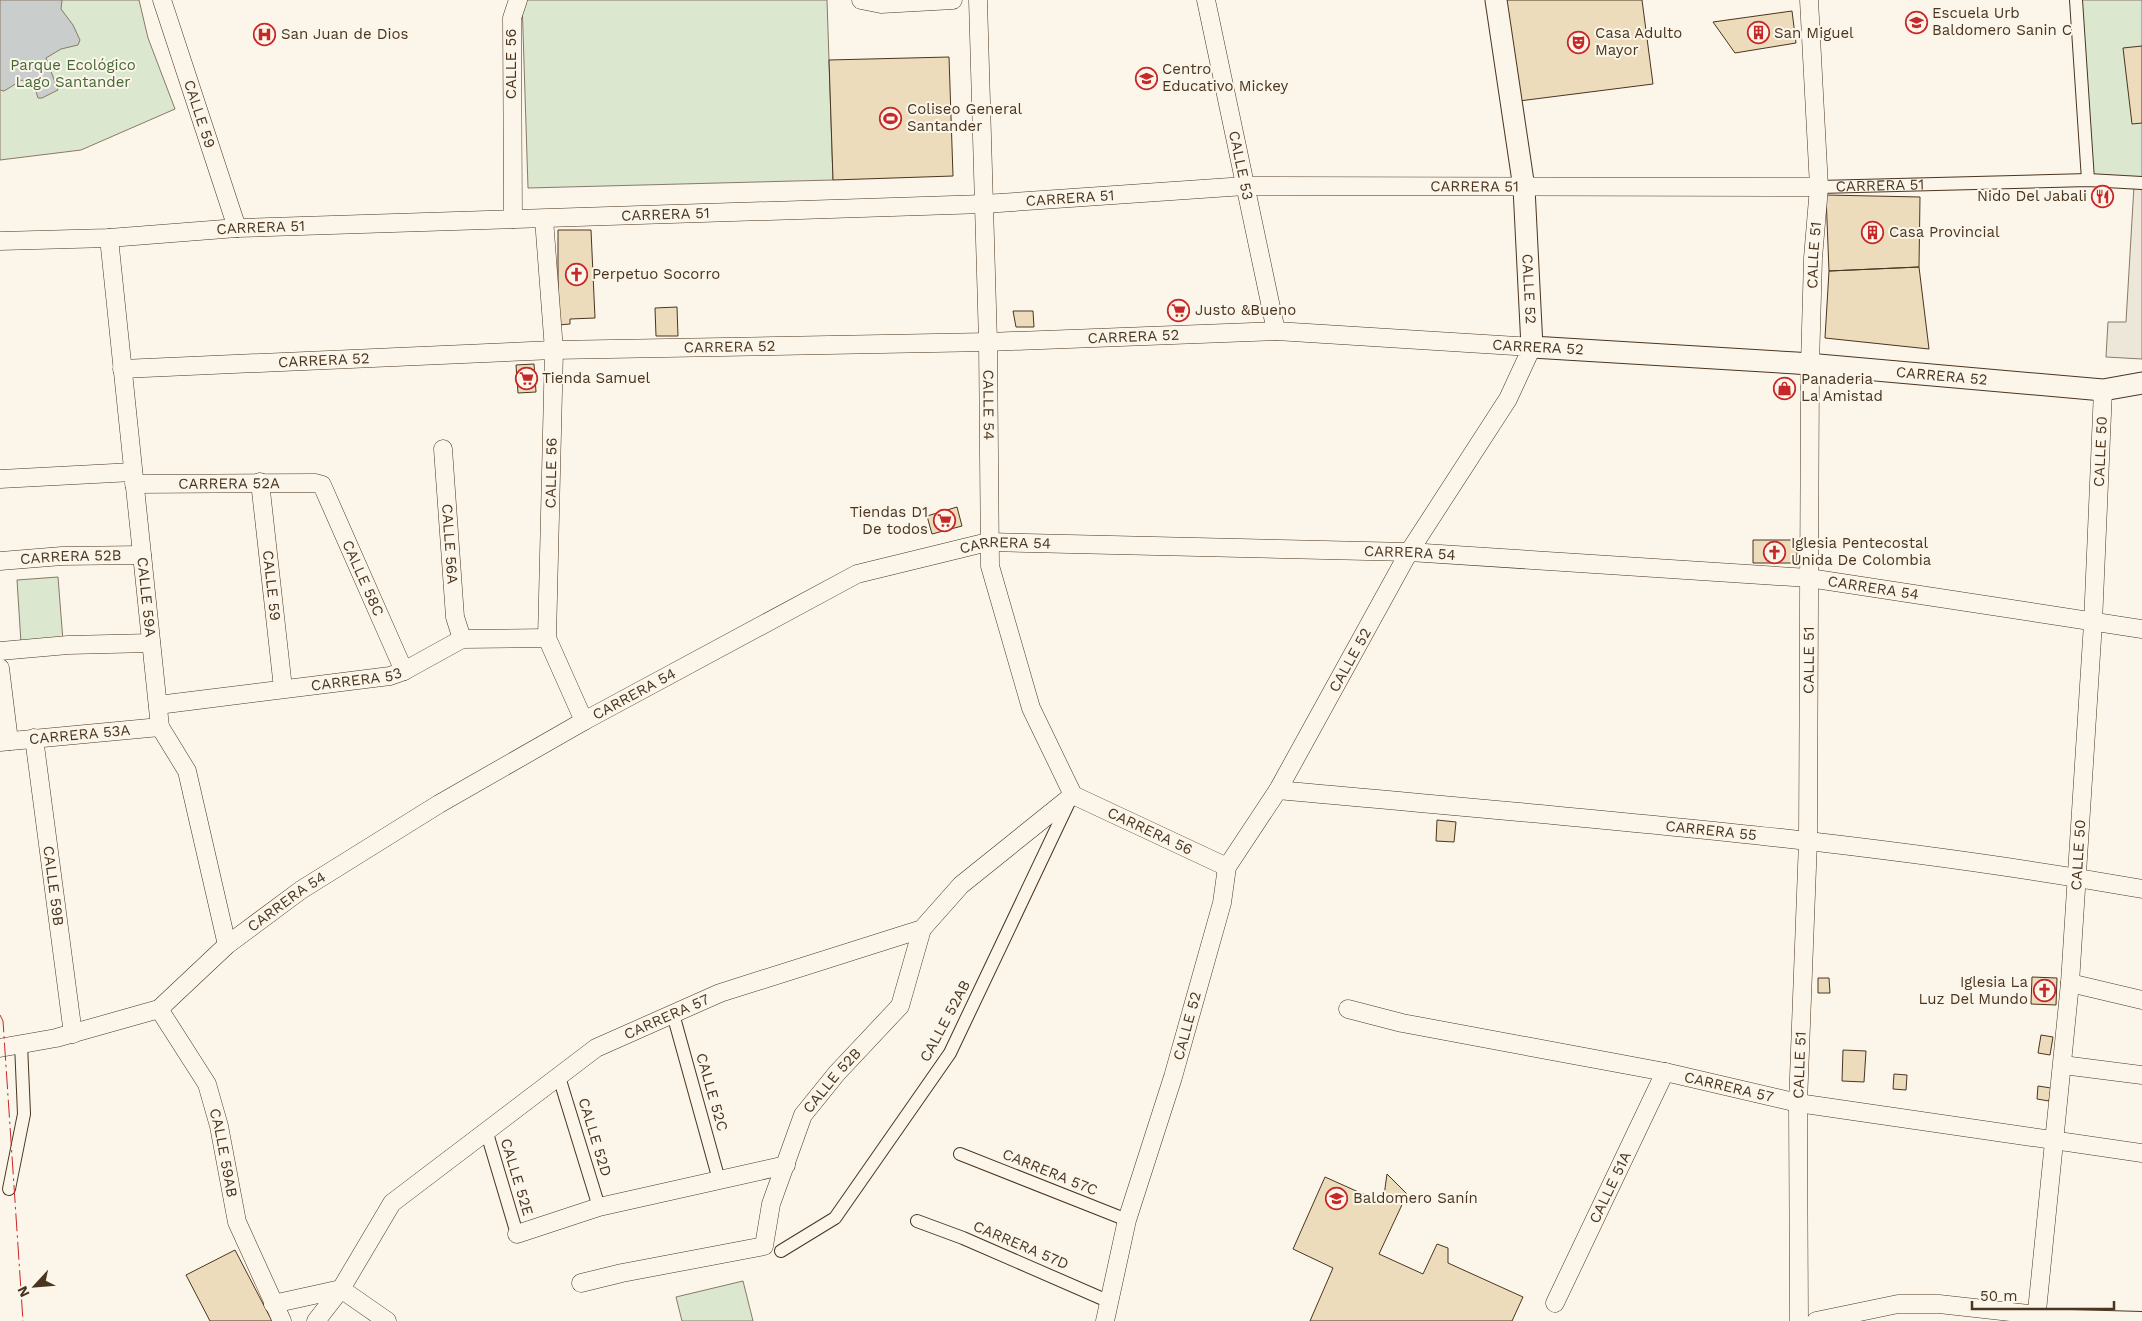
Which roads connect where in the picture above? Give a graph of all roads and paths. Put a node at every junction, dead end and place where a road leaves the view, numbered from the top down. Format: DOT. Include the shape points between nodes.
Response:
graph roads {
  1 [pos="162,0"];
  2 [pos="518,0"];
  3 [pos="862,0"];
  4 [pos="953,0"];
  5 [pos="978,0"];
  6 [pos="1206,0"];
  7 [pos="1496,0"];
  8 [pos="1809,0"];
  9 [pos="2076,0"];
  10 [pos="2088,180"];
  11 [pos="2142,183"];
  12 [pos="1245,186"];
  13 [pos="1819,186"];
  14 [pos="1524,188"];
  15 [pos="984,204"];
  16 [pos="513,219"];
  17 [pos="544,219"];
  18 [pos="237,228"];
  19 [pos="109,238"];
  20 [pos="0,241"];
  21 [pos="1276,331"];
  22 [pos="988,342"];
  23 [pos="1532,347"];
  24 [pos="554,350"];
  25 [pos="1810,364"];
  26 [pos="122,369"];
  27 [pos="2142,383"];
  28 [pos="2103,390"];
  29 [pos="443,449"];
  30 [pos="134,478"];
  31 [pos="0,479"];
  32 [pos="260,482"];
  33 [pos="322,485"];
  34 [pos="988,542"];
  35 [pos="1409,552"];
  36 [pos="142,555"];
  37 [pos="0,561"];
  38 [pos="1809,578"];
  39 [pos="2093,623"];
  40 [pos="2142,629"];
  41 [pos="547,638"];
  42 [pos="462,639"];
  43 [pos="151,643"];
  44 [pos="0,651"];
  45 [pos="0,668"];
  46 [pos="404,671"];
  47 [pos="283,688"];
  48 [pos="158,705"];
  49 [pos="584,720"];
  50 [pos="160,727"];
  51 [pos="34,738"];
  52 [pos="4,742"];
  53 [pos="1278,790"];
  54 [pos="1072,795"];
  55 [pos="1808,840"];
  56 [pos="1227,867"];
  57 [pos="2077,877"];
  58 [pos="2142,889"];
  59 [pos="922,930"];
  60 [pos="227,945"];
  61 [pos="2070,983"];
  62 [pos="2142,1000"];
  63 [pos="159,1008"];
  64 [pos="1348,1009"];
  65 [pos="673,1014"];
  66 [pos="73,1034"];
  67 [pos="21,1044"];
  68 [pos="0,1048"];
  69 [pos="2063,1065"];
  70 [pos="1665,1072"];
  71 [pos="2142,1075"];
  72 [pos="559,1077"];
  73 [pos="1798,1103"];
  74 [pos="486,1130"];
  75 [pos="2054,1139"];
  76 [pos="2142,1153"];
  77 [pos="960,1154"];
  78 [pos="786,1165"];
  79 [pos="719,1180"];
  80 [pos="9,1189"];
  81 [pos="599,1207"];
  82 [pos="1127,1220"];
  83 [pos="917,1221"];
  84 [pos="517,1234"];
  85 [pos="772,1248"];
  86 [pos="581,1283"];
  87 [pos="341,1288"];
  88 [pos="1110,1302"];
  89 [pos="1556,1303"];
  90 [pos="272,1304"];
  91 [pos="2037,1318"];
  92 [pos="2142,1318"];
  93 [pos="282,1321"];
  94 [pos="316,1321"];
  95 [pos="387,1321"];
  96 [pos="1105,1321"];
  97 [pos="1799,1321"];
  98 [pos="1816,1321"];
  1 -- 18 [label="street, CALLE 59"];
  2 -- 16 [label="street, CALLE 56" via="512,18"];
  3 -- 4 [label="street" via="881,4"];
  5 -- 15 [label="street, CALLE 54"];
  6 -- 12 [label="street, CALLE 53"];
  7 -- 14 [label="street, CALLE 52"];
  8 -- 13 [label="street, CALLE 51"];
  9 -- 10 [label="street"];
  10 -- 11 [label="street, CARRERA 51"];
  10 -- 13 [label="street, CARRERA 51"];
  12 -- 14 [label="street, CARRERA 51"];
  12 -- 15 [label="street, CARRERA 51"];
  12 -- 21 [label="street, CALLE 53"];
  13 -- 14 [label="street, CARRERA 51"];
  13 -- 25 [label="street, CALLE 51"];
  14 -- 23 [label="street, CALLE 52"];
  15 -- 17 [label="street, CARRERA 51"];
  15 -- 22 [label="street, CALLE 54"];
  16 -- 17 [label="street, CARRERA 51"];
  16 -- 18 [label="street, CARRERA 51"];
  17 -- 24 [label="street, CALLE 56"];
  18 -- 19 [label="street, CARRERA 51"];
  19 -- 20 [label="street, CARRERA 51"];
  19 -- 26 [label="street, CALLE 59A"];
  21 -- 22 [label="street, CARRERA 52"];
  21 -- 23 [label="street, CARRERA 52"];
  22 -- 24 [label="street, CARRERA 52"];
  22 -- 34 [label="street, CALLE 54"];
  23 -- 25 [label="street, CARRERA 52"];
  23 -- 35 [label="street, CALLE 52" via="1508,399"];
  24 -- 26 [label="street, CARRERA 52"];
  24 -- 41 [label="street, CALLE 56"];
  25 -- 28 [label="street, CARRERA 52"];
  25 -- 38 [label="street, CALLE 51"];
  26 -- 30 [label="street, CALLE 59A"];
  27 -- 28 [label="street, CARRERA 52"];
  28 -- 39 [label="street, CALLE 50"];
  29 -- 42 [label="street, CALLE 56A" via="455,617"];
  30 -- 31 [label="street, CARRERA 52A"];
  30 -- 32 [label="street, CARRERA 52A"];
  30 -- 36 [label="street, CALLE 59A"];
  32 -- 33 [label="street, CARRERA 52A" via="316,482"];
  32 -- 47 [label="street, CALLE 59"];
  33 -- 46 [label="street, CALLE 58C"];
  34 -- 35 [label="street, CARRERA 54"];
  34 -- 49 [label="street, CARRERA 54" via="857,574"];
  34 -- 54 [label="street, CALLE 54" via="990,566 1031,708"];
  35 -- 38 [label="street, CARRERA 54"];
  35 -- 53 [label="street, CALLE 52"];
  36 -- 37 [label="street, CARRERA 52B"];
  36 -- 43 [label="street, CALLE 59A"];
  38 -- 39 [label="street, CARRERA 54"];
  38 -- 55 [label="street, CALLE 51"];
  39 -- 40 [label="street, CARRERA 54"];
  39 -- 57 [label="street, CALLE 50"];
  41 -- 42 [label="street, CARRERA 53"];
  41 -- 49 [label="street, CALLE 56"];
  42 -- 46 [label="street, CARRERA 53"];
  43 -- 44 [label="street"];
  43 -- 48 [label="street, CALLE 59A"];
  45 -- 52 [label="street"];
  46 -- 47 [label="street, CARRERA 53" via="390,676"];
  47 -- 48 [label="street, CARRERA 53"];
  48 -- 50 [label="street, CALLE 59A"];
  49 -- 60 [label="street, CARRERA 54" via="439,804 310,885"];
  50 -- 51 [label="street, CARRERA 53A"];
  50 -- 60 [label="street, CALLE 59A" via="187,771"];
  51 -- 52 [label="street, CARRERA 53A"];
  51 -- 66 [label="street, CALLE 59B"];
  53 -- 55 [label="street, CARRERA 55"];
  53 -- 56 [label="street, CALLE 52"];
  54 -- 56 [label="street, CARRERA 56"];
  54 -- 59 [label="street" via="961,885"];
  54 -- 85 [label="street, CALLE 52AB" via="950,1053 836,1218"];
  55 -- 57 [label="street, CARRERA 55"];
  55 -- 73 [label="street, CALLE 51"];
  56 -- 82 [label="street, CALLE 52" via="1222,903 1173,1077"];
  57 -- 58 [label="street, CARRERA 55"];
  57 -- 61 [label="street, CALLE 50"];
  59 -- 65 [label="street, CARRERA 57" via="720,993"];
  59 -- 78 [label="street, CALLE 52B" via="900,1006 837,1073 803,1115"];
  60 -- 63 [label="street, CARRERA 54"];
  61 -- 62 [label="street"];
  61 -- 69 [label="street, CALLE 50"];
  63 -- 66 [label="street, CARRERA 54"];
  63 -- 90 [label="street, CALLE 59AB" via="207,1084 219,1126 237,1222"];
  64 -- 70 [label="street, CARRERA 57" via="1402,1023"];
  65 -- 72 [label="street, CARRERA 57" via="596,1048"];
  65 -- 79 [label="street, CALLE 52C"];
  66 -- 67 [label="street, CARRERA 54"];
  67 -- 68 [label="street, CARRERA 54"];
  67 -- 80 [label="street" via="24,1114"];
  69 -- 71 [label="street"];
  69 -- 75 [label="street, CALLE 50"];
  70 -- 73 [label="street, CARRERA 57"];
  70 -- 89 [label="street, CALLE 51A"];
  72 -- 74 [label="street, CARRERA 57"];
  72 -- 81 [label="street, CALLE 52D"];
  73 -- 75 [label="street, CARRERA 57"];
  73 -- 97 [label="street, CALLE 51"];
  74 -- 84 [label="street, CALLE 52E"];
  74 -- 87 [label="street, CARRERA 57" via="392,1203"];
  75 -- 76 [label="street, CARRERA 57"];
  75 -- 91 [label="street, CALLE 50"];
  77 -- 82 [label="street, CARRERA 57C"];
  78 -- 79 [label="street"];
  78 -- 85 [label="street, CALLE 52B" via="771,1204"];
  79 -- 81 [label="street"];
  81 -- 84 [label="street"];
  82 -- 88 [label="street, CALLE 52"];
  83 -- 88 [label="street, CARRERA 57D"];
  85 -- 86 [label="street"];
  87 -- 90 [label="street"];
  87 -- 94 [label="street, CARRERA 57"];
  87 -- 95 [label="street"];
  88 -- 96 [label="street, CALLE 52"];
  90 -- 93 [label="street, CALLE 59AB"];
  91 -- 92 [label="street"];
  91 -- 98 [label="street" via="1939,1304 1898,1304"];
}
